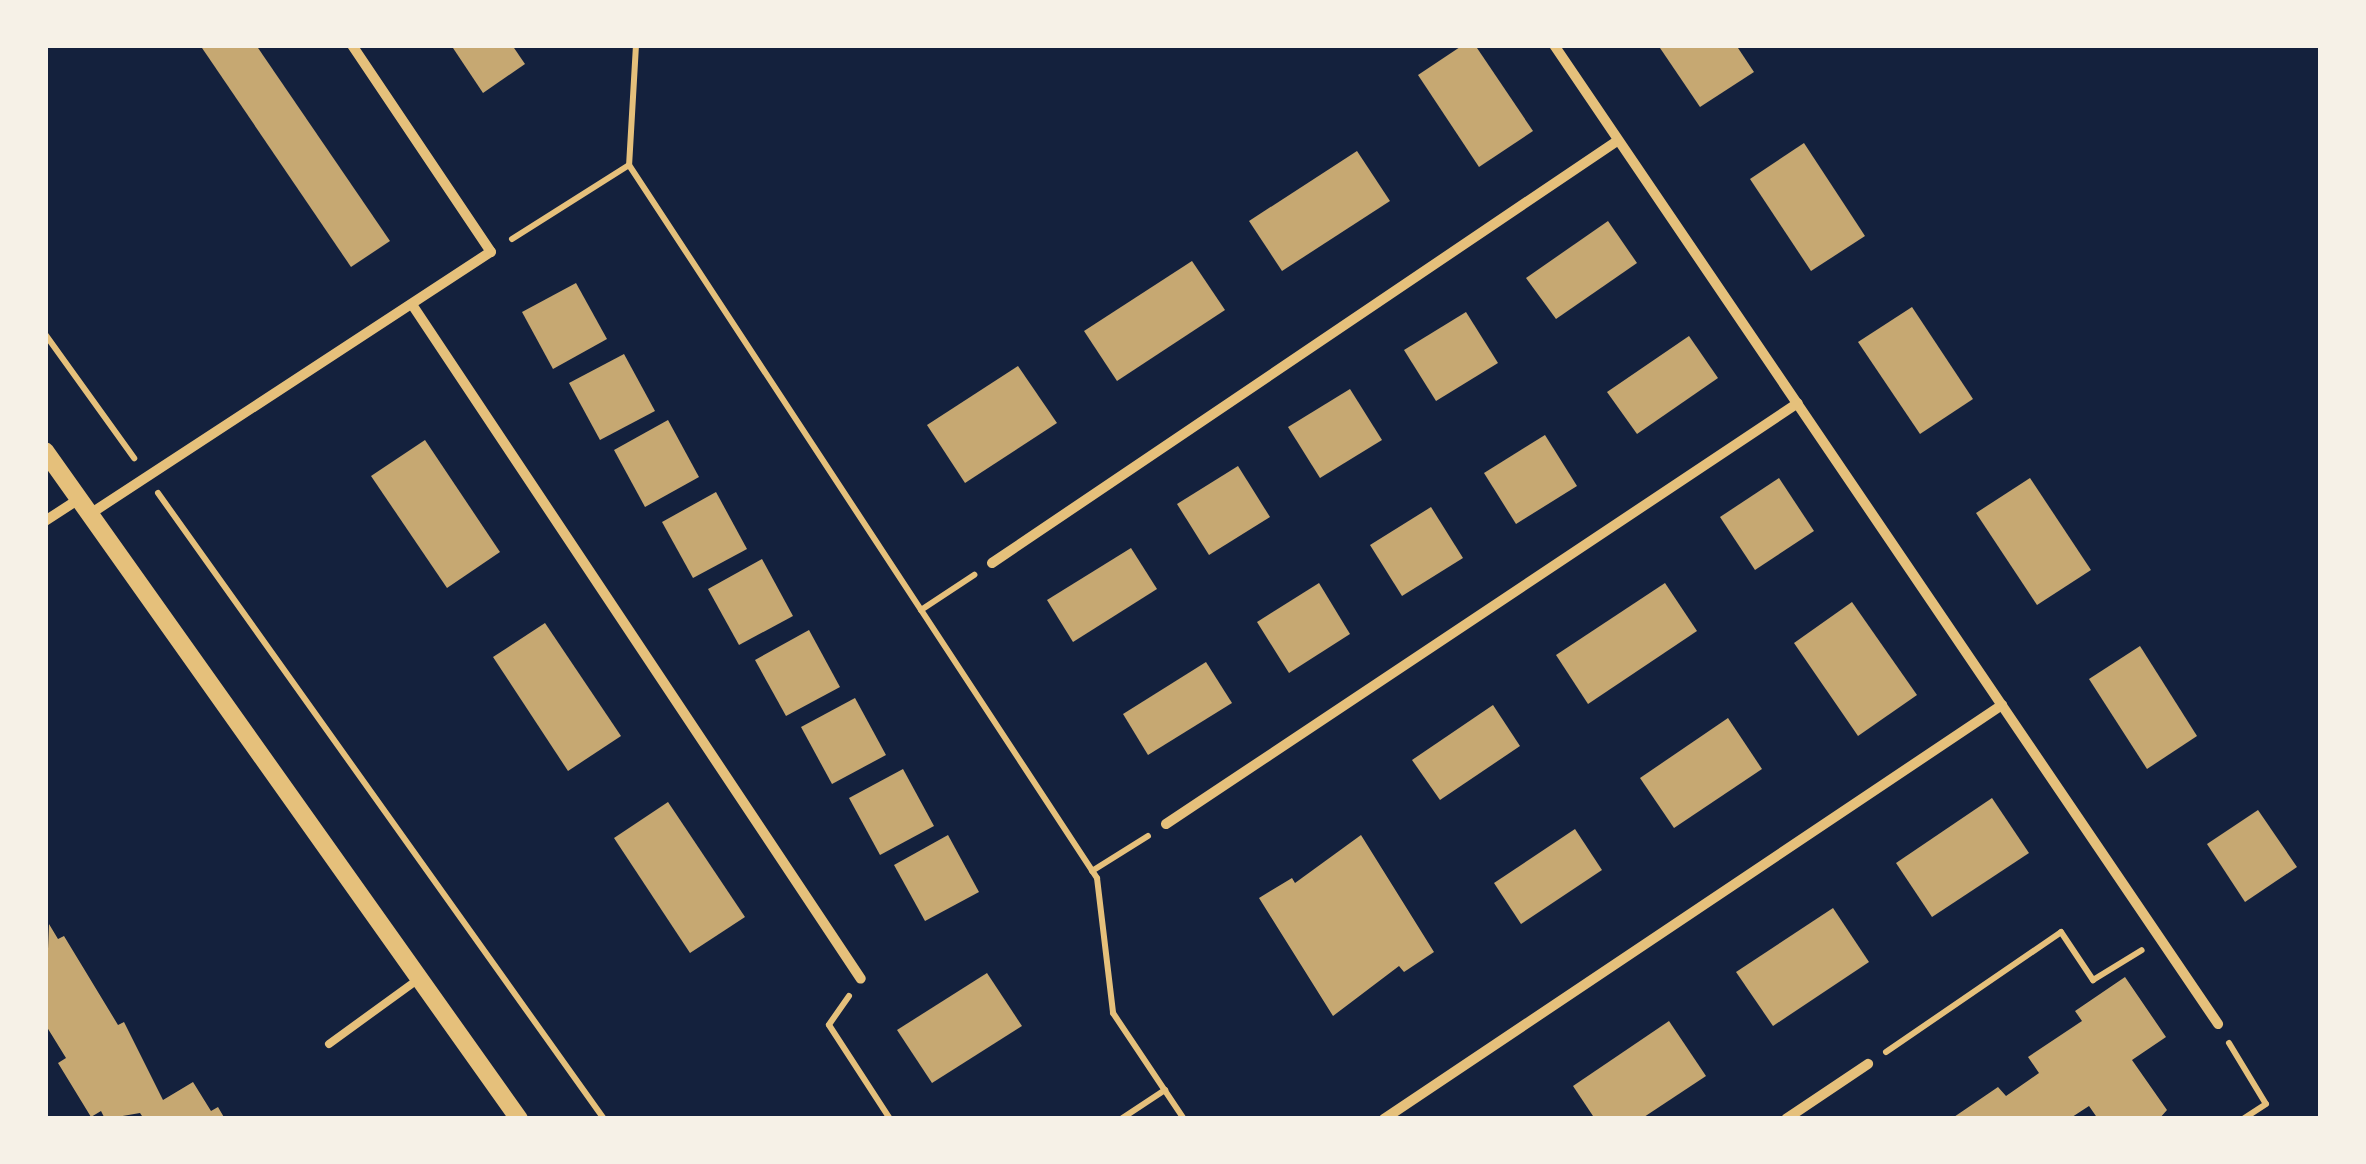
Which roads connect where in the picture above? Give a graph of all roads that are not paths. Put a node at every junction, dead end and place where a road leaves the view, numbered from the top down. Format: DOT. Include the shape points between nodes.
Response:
graph roads {
  1 [pos="352,45"];
  2 [pos="1554,45"];
  3 [pos="1617,141"];
  4 [pos="413,306"];
  5 [pos="1798,403"];
  6 [pos="45,452"];
  7 [pos="85,507"];
  8 [pos="45,521"];
  9 [pos="992,563"];
  10 [pos="2002,706"];
  11 [pos="1166,824"];
  12 [pos="420,978"];
  13 [pos="860,978"];
  14 [pos="2218,1024"];
  15 [pos="329,1044"];
  16 [pos="1868,1064"];
  17 [pos="519,1119"];
  18 [pos="1384,1119"];
  19 [pos="1786,1119"];
  1 -- 4 [label="street" via="492,252"];
  2 -- 3 [label="street"];
  3 -- 5 [label="street"];
  3 -- 9 [label="street"];
  4 -- 7 [label="street" via="149,480"];
  4 -- 13 [label="street"];
  5 -- 10 [label="street"];
  5 -- 11 [label="street"];
  6 -- 7 [label="street"];
  7 -- 8 [label="street"];
  7 -- 12 [label="street"];
  10 -- 14 [label="street"];
  10 -- 18 [label="street"];
  12 -- 15 [label="lane"];
  12 -- 17 [label="street"];
  16 -- 19 [label="street"];
}
